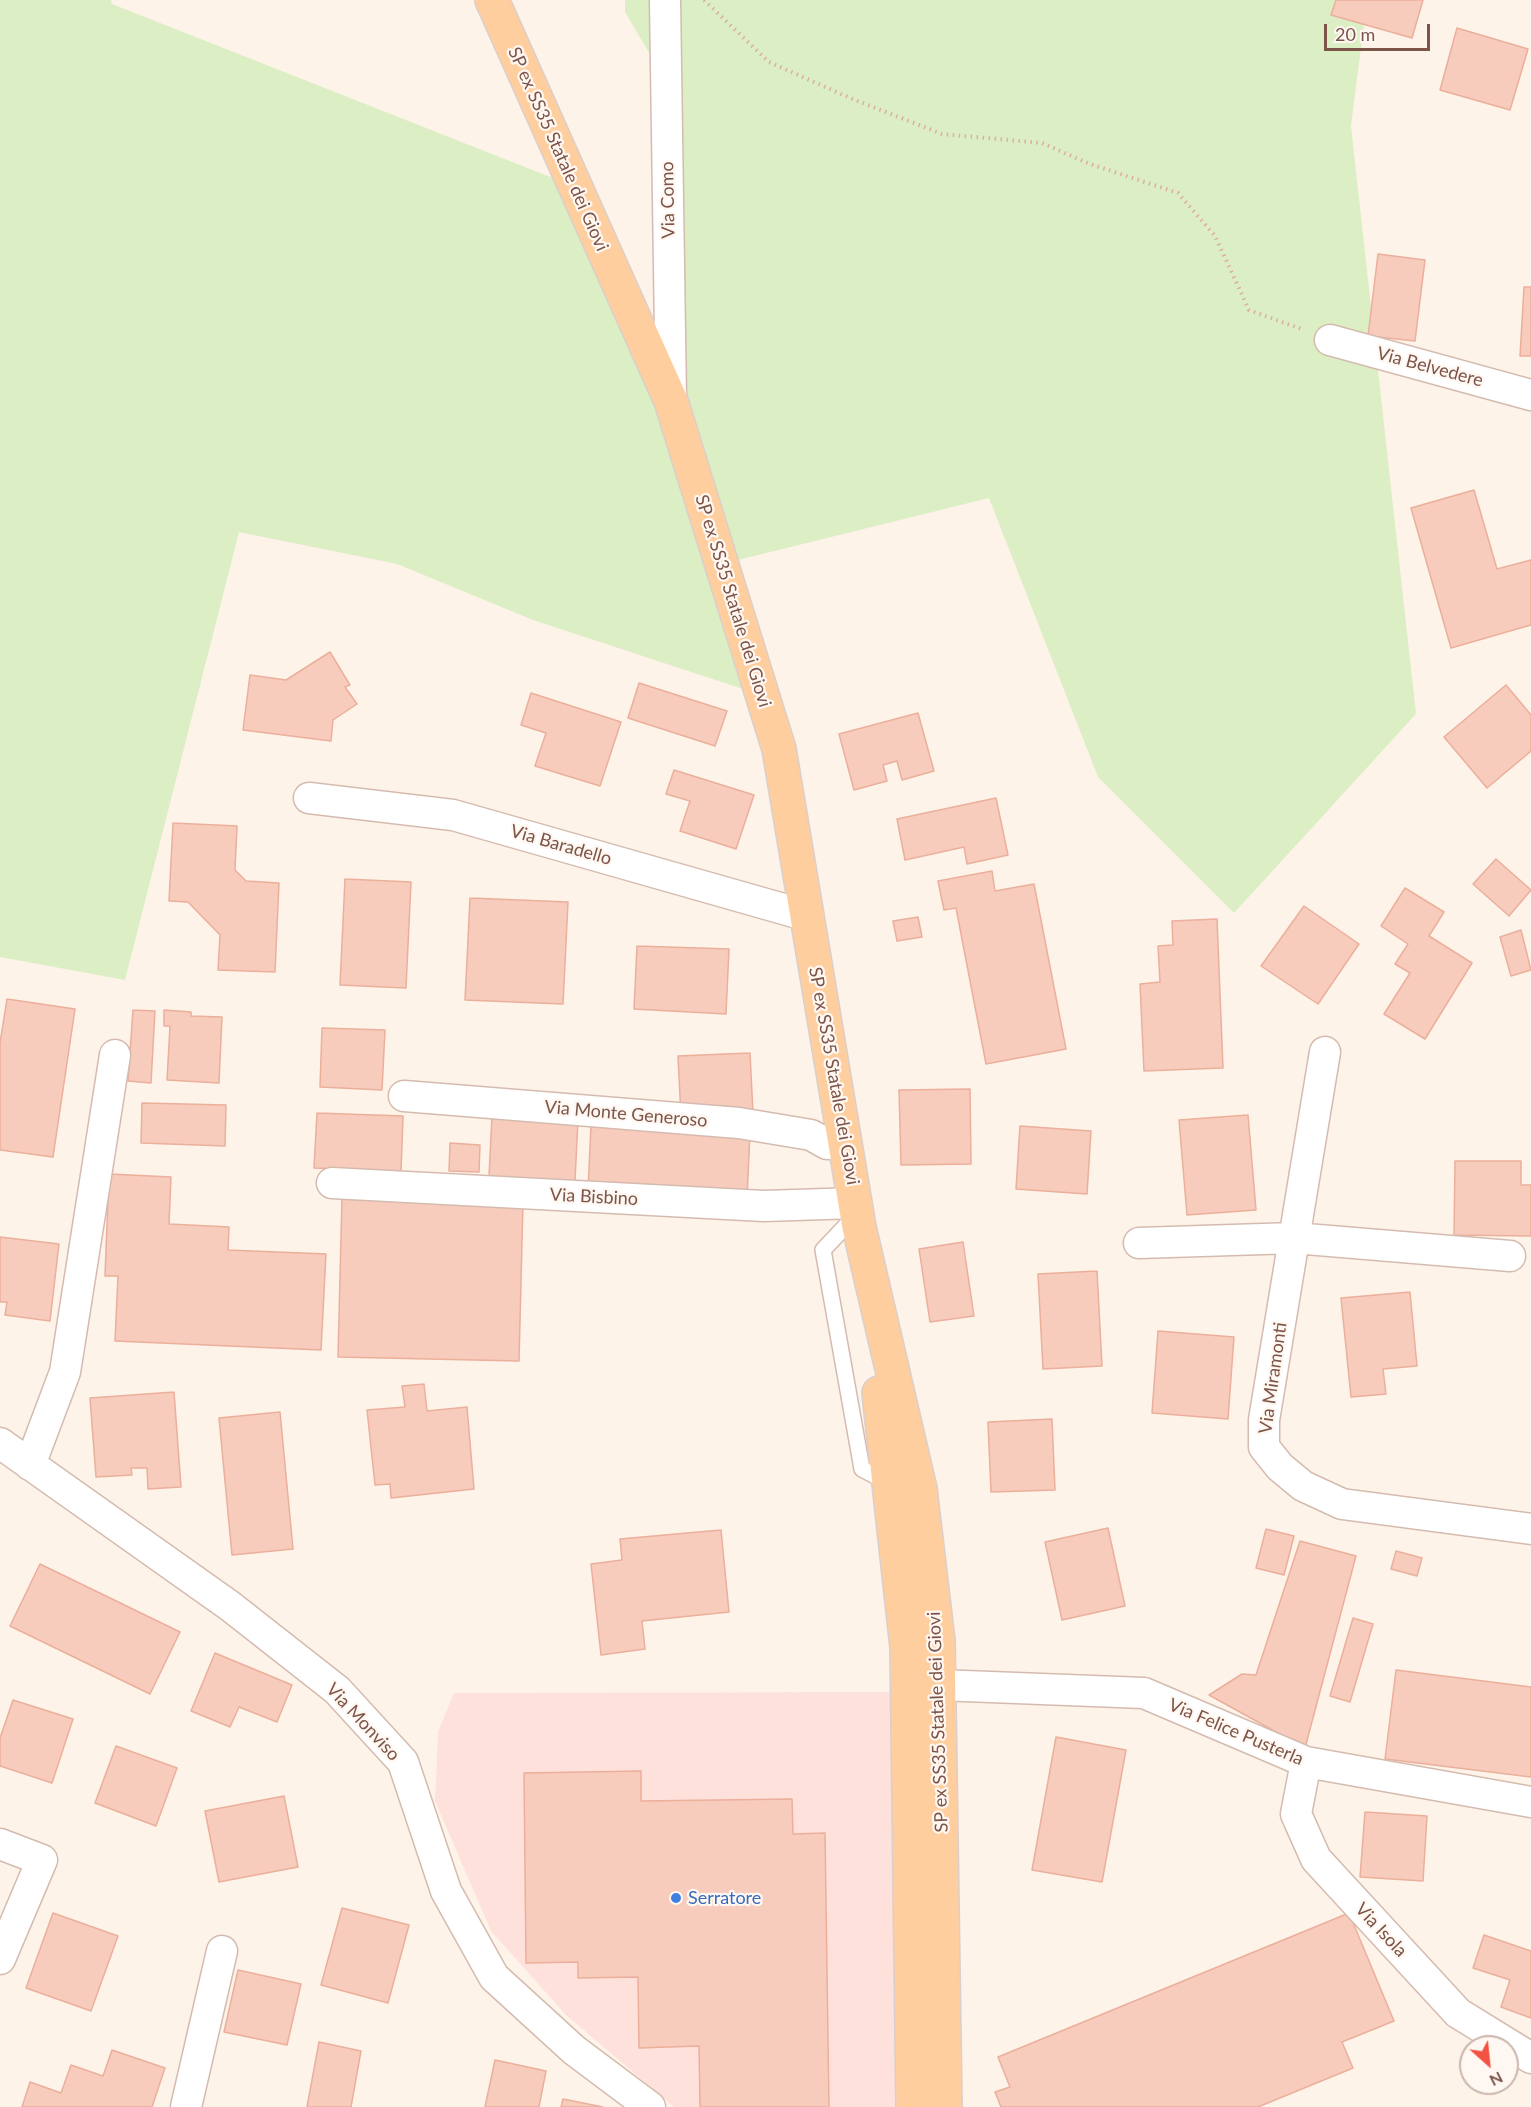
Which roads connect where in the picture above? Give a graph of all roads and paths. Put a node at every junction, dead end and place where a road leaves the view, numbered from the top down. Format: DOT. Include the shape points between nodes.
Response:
graph roads {
  1 [pos="492,0"];
  2 [pos="665,0"];
  3 [pos="704,0"];
  4 [pos="1330,340"];
  5 [pos="1531,395"];
  6 [pos="671,401"];
  7 [pos="309,798"];
  8 [pos="808,916"];
  9 [pos="1325,1052"];
  10 [pos="115,1055"];
  11 [pos="404,1096"];
  12 [pos="846,1143"];
  13 [pos="332,1183"];
  14 [pos="858,1218"];
  15 [pos="1294,1238"];
  16 [pos="1139,1243"];
  17 [pos="1510,1256"];
  18 [pos="0,1443"];
  19 [pos="30,1465"];
  20 [pos="1531,1529"];
  21 [pos="896,1542"];
  22 [pos="939,1685"];
  23 [pos="1306,1762"];
  24 [pos="1531,1802"];
  25 [pos="0,1844"];
  26 [pos="222,1951"];
  27 [pos="0,1959"];
  28 [pos="1531,2058"];
  29 [pos="186,2107"];
  30 [pos="650,2107"];
  31 [pos="913,2107"];
  32 [pos="945,2107"];
  1 -- 6 [label="main road, SP ex SS35 Statale dei Giovi"];
  2 -- 6 [label="street, Via Como"];
  3 -- 4 [label="path" via="769,62 850,98 942,134 1042,143 1090,164 1178,193 1215,236 1249,310"];
  4 -- 5 [label="street, Via Belvedere"];
  6 -- 8 [label="main road, SP ex SS35 Statale dei Giovi" via="779,749"];
  7 -- 8 [label="street, Via Baradello" via="453,815"];
  8 -- 12 [label="main road, SP ex SS35 Statale dei Giovi"];
  9 -- 15 [label="street, Via Miramonti"];
  10 -- 19 [label="street" via="65,1372"];
  11 -- 12 [label="street, Via Monte Generoso" via="739,1123 811,1135 827,1144"];
  12 -- 14 [label="main road, SP ex SS35 Statale dei Giovi"];
  13 -- 14 [label="street, Via Bisbino" via="764,1206"];
  14 -- 21 [label="main road, SP ex SS35 Statale dei Giovi"];
  14 -- 22 [label="main road, SP ex SS35 Statale dei Giovi" via="920,1489 938,1641"];
  15 -- 16 [label="street"];
  15 -- 17 [label="street"];
  15 -- 20 [label="street, Via Miramonti" via="1264,1420 1264,1447 1280,1467 1302,1486 1342,1504"];
  18 -- 19 [label="street, Via Monviso"];
  19 -- 30 [label="street, Via Monviso" via="230,1606 337,1690 403,1762 446,1891 494,1977 574,2050"];
  21 -- 22 [label="main road" via="918,1603 926,1674"];
  21 -- 31 [label="main road, SP ex SS35 Statale dei Giovi" via="907,1647"];
  22 -- 23 [label="street, Via Felice Pusterla" via="1144,1693"];
  22 -- 32 [label="main road, SP ex SS35 Statale dei Giovi"];
  23 -- 24 [label="street, Via Felice Pusterla"];
  23 -- 28 [label="street, Via Isola" via="1296,1814 1316,1859 1458,2013"];
  25 -- 27 [label="street" via="42,1860"];
  26 -- 29 [label="street"];
}
